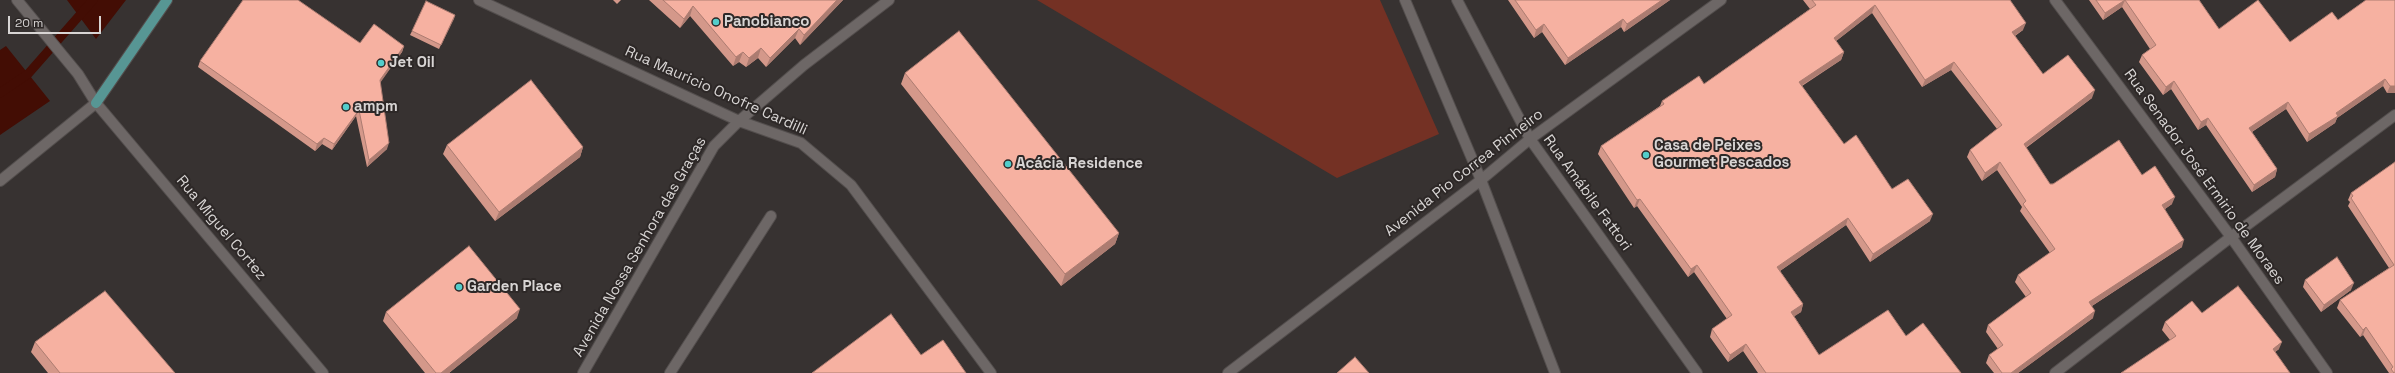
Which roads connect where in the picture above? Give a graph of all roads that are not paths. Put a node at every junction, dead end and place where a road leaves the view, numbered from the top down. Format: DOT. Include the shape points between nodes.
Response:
graph roads {
  1 [pos="17,0"];
  2 [pos="167,0"];
  3 [pos="479,0"];
  4 [pos="890,0"];
  5 [pos="1405,0"];
  6 [pos="1457,0"];
  7 [pos="1721,0"];
  8 [pos="2056,0"];
  9 [pos="96,103"];
  10 [pos="2395,115"];
  11 [pos="739,121"];
  12 [pos="1530,139"];
  13 [pos="1481,180"];
  14 [pos="0,182"];
  15 [pos="771,216"];
  16 [pos="2231,236"];
  17 [pos="323,373"];
  18 [pos="583,373"];
  19 [pos="670,373"];
  20 [pos="990,373"];
  21 [pos="1228,373"];
  22 [pos="1555,373"];
  23 [pos="1697,373"];
  24 [pos="2055,373"];
  25 [pos="2327,373"];
  1 -- 9 [label="street, Rua Miguel Cortez" via="78,74"];
  2 -- 9 [label="main road"];
  3 -- 11 [label="street, Rua Mauricio Onofre Cardilli"];
  4 -- 11 [label="street, Avenida Nossa Senhora das Graças" via="804,65"];
  5 -- 13 [label="street"];
  6 -- 12 [label="street, Rua Amábile Fattori"];
  7 -- 12 [label="street, Avenida Pio Correa Pinheiro"];
  8 -- 16 [label="street, Rua Senador José Ermirio de Moraes"];
  9 -- 14 [label="street"];
  9 -- 17 [label="street, Rua Miguel Cortez"];
  10 -- 16 [label="street"];
  11 -- 18 [label="street, Avenida Nossa Senhora das Graças" via="714,146"];
  11 -- 20 [label="street, Rua Mauricio Onofre Cardilli" via="801,142 851,185"];
  12 -- 13 [label="street, Avenida Pio Correa Pinheiro"];
  12 -- 23 [label="street, Rua Amábile Fattori"];
  13 -- 21 [label="street, Avenida Pio Correa Pinheiro"];
  13 -- 22 [label="street"];
  15 -- 19 [label="street"];
  16 -- 24 [label="street"];
  16 -- 25 [label="street, Rua Senador José Ermirio de Moraes"];
}
